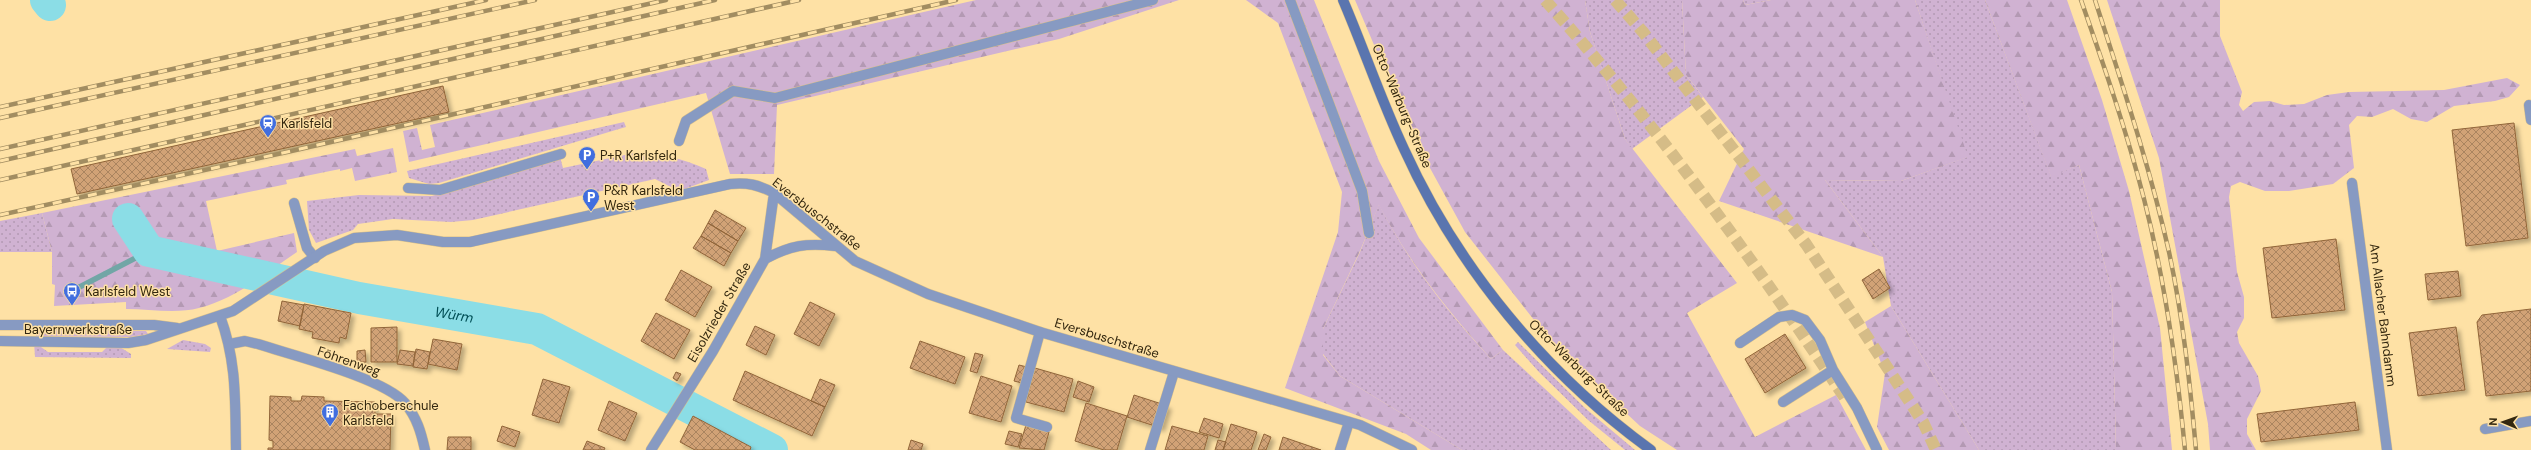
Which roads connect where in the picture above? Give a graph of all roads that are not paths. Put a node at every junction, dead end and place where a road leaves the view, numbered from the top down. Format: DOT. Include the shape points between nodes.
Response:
graph roads {
  1 [pos="1153,0"];
  2 [pos="1290,0"];
  3 [pos="1343,0"];
  4 [pos="2529,105"];
  5 [pos="2531,120"];
  6 [pos="679,141"];
  7 [pos="560,154"];
  8 [pos="2352,183"];
  9 [pos="408,188"];
  10 [pos="774,193"];
  11 [pos="294,204"];
  12 [pos="1369,233"];
  13 [pos="835,246"];
  14 [pos="765,258"];
  15 [pos="311,260"];
  16 [pos="220,316"];
  17 [pos="0,325"];
  18 [pos="177,328"];
  19 [pos="1040,332"];
  20 [pos="0,341"];
  21 [pos="1740,343"];
  22 [pos="230,344"];
  23 [pos="1832,370"];
  24 [pos="1174,372"];
  25 [pos="1783,402"];
  26 [pos="2531,421"];
  27 [pos="1349,422"];
  28 [pos="1047,427"];
  29 [pos="2485,429"];
  30 [pos="236,450"];
  31 [pos="425,450"];
  32 [pos="651,450"];
  33 [pos="1150,450"];
  34 [pos="1340,450"];
  35 [pos="1412,450"];
  36 [pos="1651,450"];
  37 [pos="1877,450"];
  38 [pos="2388,450"];
  1 -- 6 [label="street" via="775,98 733,91 686,122"];
  2 -- 12 [label="street" via="1362,191"];
  3 -- 36 [label="main road, Otto-Warburg-Straße" via="1404,148 1440,219 1480,281 1526,337 1574,385"];
  4 -- 5 [label="street"];
  7 -- 9 [label="street" via="440,190"];
  8 -- 38 [label="street, Am Allacher Bahndamm"];
  10 -- 13 [label="street, Eversbuschstraße"];
  10 -- 14 [label="street, Eisolzrieder Straße"];
  10 -- 15 [label="street, Eversbuschstraße" via="753,184 739,183 470,242 443,242 397,235 354,238 333,246"];
  11 -- 15 [label="street"];
  13 -- 14 [label="street, Eisolzrieder Straße" via="811,243 785,248"];
  13 -- 19 [label="street, Eversbuschstraße" via="863,266 928,294"];
  14 -- 32 [label="street, Eisolzrieder Straße" via="694,382"];
  15 -- 16 [label="street, Bayernwerkstraße" via="262,294"];
  16 -- 18 [label="street, Bayernwerkstraße"];
  16 -- 22 [label="street"];
  17 -- 18 [label="street, Bayernwerkstraße" via="154,325"];
  18 -- 20 [label="street, Bayernwerkstraße" via="137,342"];
  19 -- 24 [label="street, Eversbuschstraße"];
  19 -- 28 [label="street" via="1016,418"];
  21 -- 23 [label="street" via="1779,317 1792,315 1805,320 1820,340"];
  22 -- 30 [label="street" via="235,381"];
  22 -- 31 [label="street, Föhrenweg" via="245,341 258,344 379,384 408,407 419,424"];
  23 -- 25 [label="street"];
  23 -- 37 [label="street" via="1857,408"];
  24 -- 27 [label="street, Eversbuschstraße"];
  24 -- 33 [label="street"];
  26 -- 29 [label="street"];
  27 -- 34 [label="street"];
  27 -- 35 [label="street, Eversbuschstraße" via="1368,428"];
}
